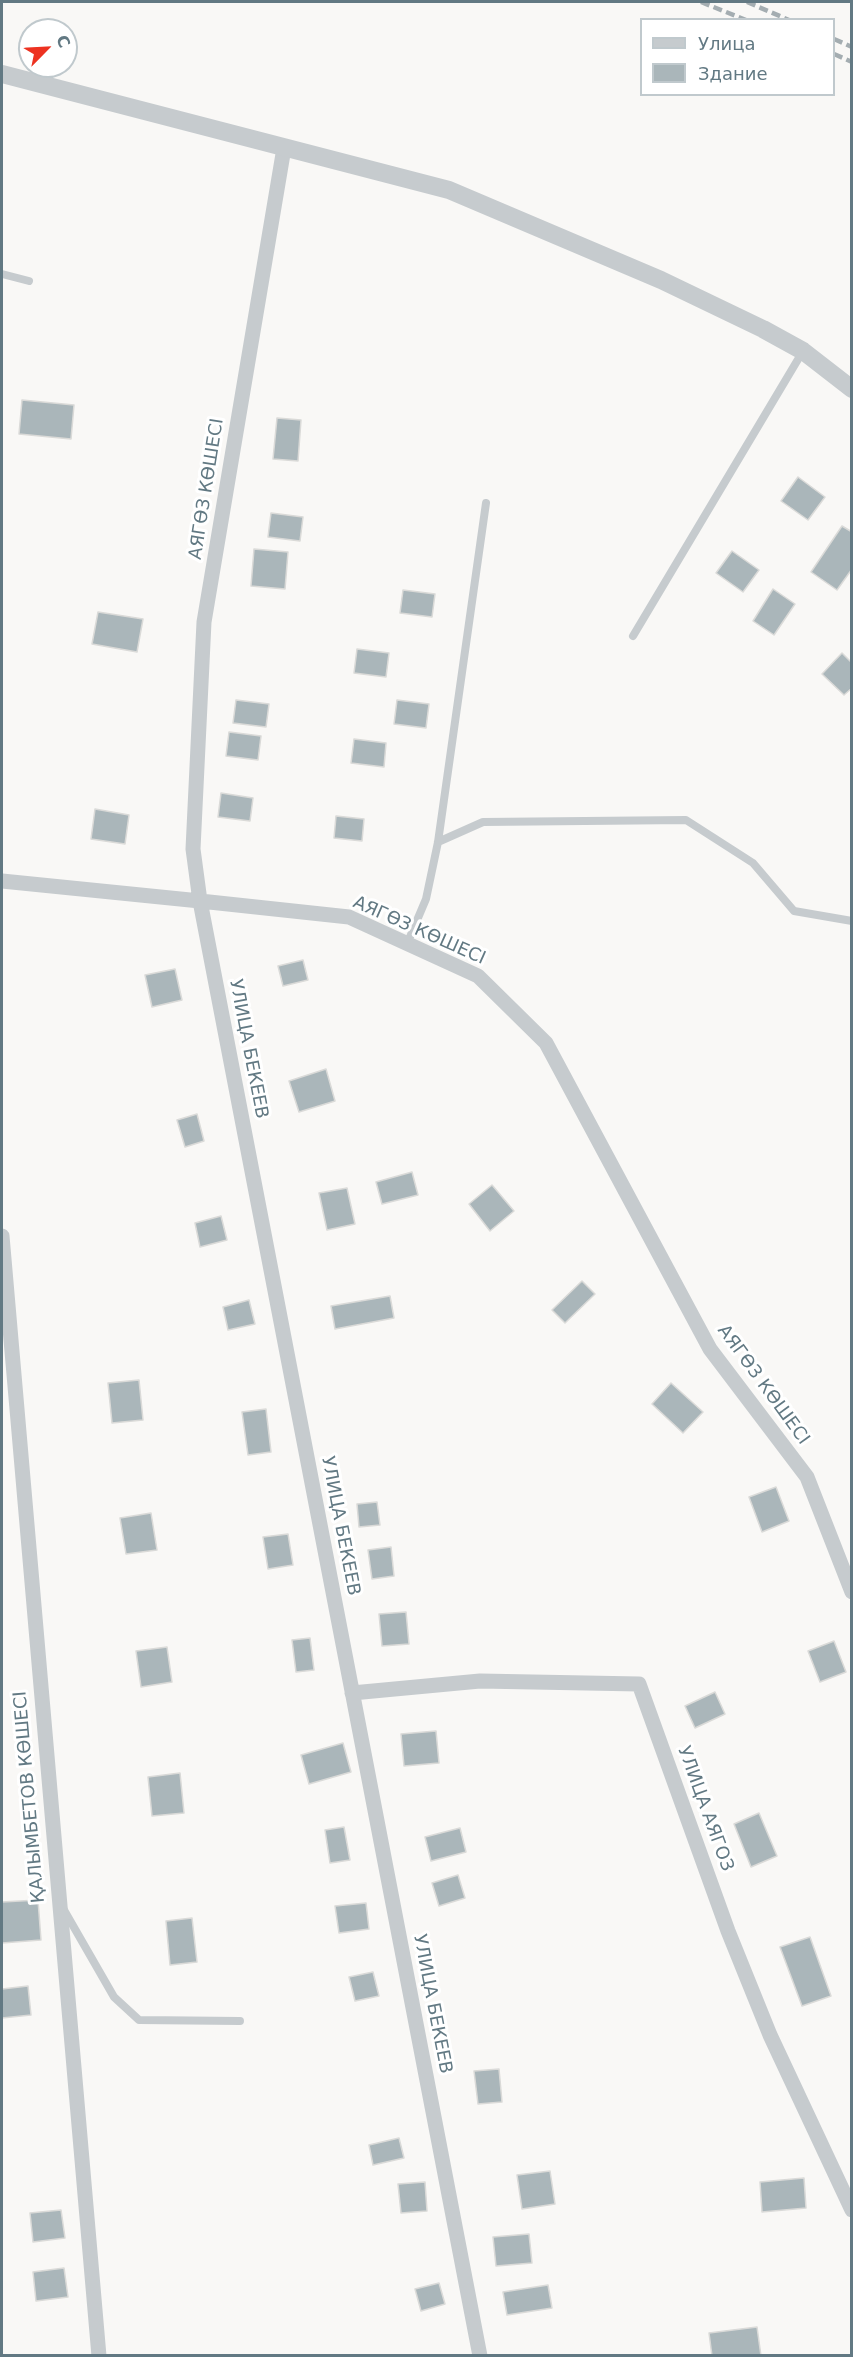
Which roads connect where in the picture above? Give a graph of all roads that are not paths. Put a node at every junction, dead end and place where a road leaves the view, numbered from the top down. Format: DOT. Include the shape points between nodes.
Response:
graph roads {
  1 [pos="2,74"];
  2 [pos="284,148"];
  3 [pos="2,274"];
  4 [pos="29,281"];
  5 [pos="803,351"];
  6 [pos="852,389"];
  7 [pos="486,503"];
  8 [pos="633,636"];
  9 [pos="438,842"];
  10 [pos="2,881"];
  11 [pos="200,901"];
  12 [pos="852,921"];
  13 [pos="407,944"];
  14 [pos="2,1236"];
  15 [pos="852,1592"];
  16 [pos="352,1693"];
  17 [pos="59,1901"];
  18 [pos="240,2021"];
  19 [pos="852,2210"];
  20 [pos="99,2355"];
  21 [pos="480,2355"];
  1 -- 2 [label="street"];
  2 -- 5 [label="street" via="449,190 661,280"];
  2 -- 11 [label="street, АЯГӨЗ КӨШЕСІ" via="204,622 193,849"];
  3 -- 4 [label="lane"];
  5 -- 6 [label="street"];
  5 -- 8 [label="lane"];
  7 -- 9 [label="lane"];
  9 -- 12 [label="lane" via="483,822 686,820 753,863 794,911"];
  9 -- 13 [label="lane" via="426,899"];
  10 -- 11 [label="street"];
  11 -- 13 [label="street, АЯГӨЗ КӨШЕСІ" via="349,917"];
  11 -- 16 [label="street, УЛИЦА БЕКЕЕВ"];
  13 -- 15 [label="street, АЯГӨЗ КӨШЕСІ" via="478,976 546,1043 710,1349 807,1477"];
  14 -- 17 [label="street, ҚАЛЫМБЕТОВ КӨШЕСІ"];
  16 -- 19 [label="street, УЛИЦА АЯГОЗ" via="480,1681 639,1683 728,1931 770,2035"];
  16 -- 21 [label="street, УЛИЦА БЕКЕЕВ"];
  17 -- 18 [label="lane" via="114,1997 139,2020"];
  17 -- 20 [label="street, ҚАЛЫМБЕТОВ КӨШЕСІ"];
}
